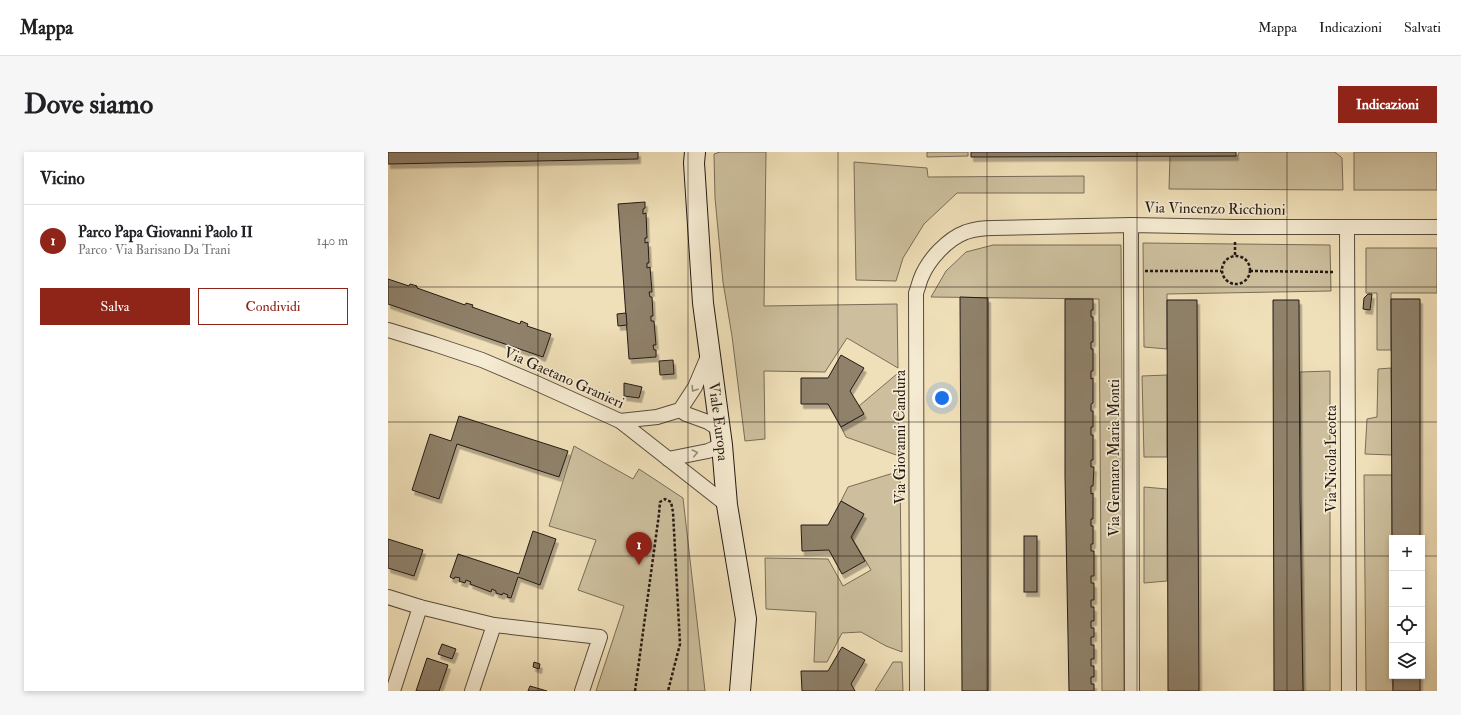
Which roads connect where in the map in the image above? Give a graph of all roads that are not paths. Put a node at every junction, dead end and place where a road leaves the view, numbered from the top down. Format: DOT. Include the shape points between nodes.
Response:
graph roads {
  1 [pos="695,152"];
  2 [pos="1131,226"];
  3 [pos="1346,227"];
  4 [pos="1437,227"];
  5 [pos="993,228"];
  6 [pos="388,330"];
  7 [pos="709,353"];
  8 [pos="680,410"];
  9 [pos="620,421"];
  10 [pos="721,437"];
  11 [pos="668,459"];
  12 [pos="727,505"];
  13 [pos="388,597"];
  14 [pos="420,607"];
  15 [pos="494,625"];
  16 [pos="392,689"];
  17 [pos="472,691"];
  18 [pos="582,691"];
  19 [pos="740,691"];
  20 [pos="917,691"];
  21 [pos="1132,691"];
  22 [pos="1349,691"];
  1 -- 7 [label="main road, Viale Europa" via="703,303"];
  2 -- 3 [label="street, Via Vincenzo Ricchioni"];
  2 -- 5 [label="street, Via Vincenzo Ricchioni"];
  2 -- 21 [label="street, Via Gennaro Maria Monti"];
  3 -- 4 [label="street, Via Vincenzo Ricchioni"];
  3 -- 22 [label="street, Via Nicola Leotta"];
  5 -- 20 [label="street, Via Giovanni Candura" via="964,232 952,240 926,268 916,293"];
  6 -- 9 [label="street, Via Gaetano Granieri" via="482,360"];
  7 -- 8 [label="street, one-way" via="696,387"];
  7 -- 10 [label="main road, Viale Europa"];
  8 -- 9 [label="street" via="657,418"];
  8 -- 10 [label="street" via="708,422"];
  9 -- 11 [label="street, Via Gaetano Granieri"];
  11 -- 10 [label="street, one-way" via="708,451"];
  10 -- 12 [label="main road, Viale Europa"];
  11 -- 12 [label="street, Via Gaetano Granieri"];
  12 -- 19 [label="main road, Viale Europa" via="746,619"];
  13 -- 14 [label="street"];
  14 -- 15 [label="street"];
  14 -- 16 [label="street"];
  15 -- 17 [label="street"];
  15 -- 18 [label="street" via="600,637"];
}
